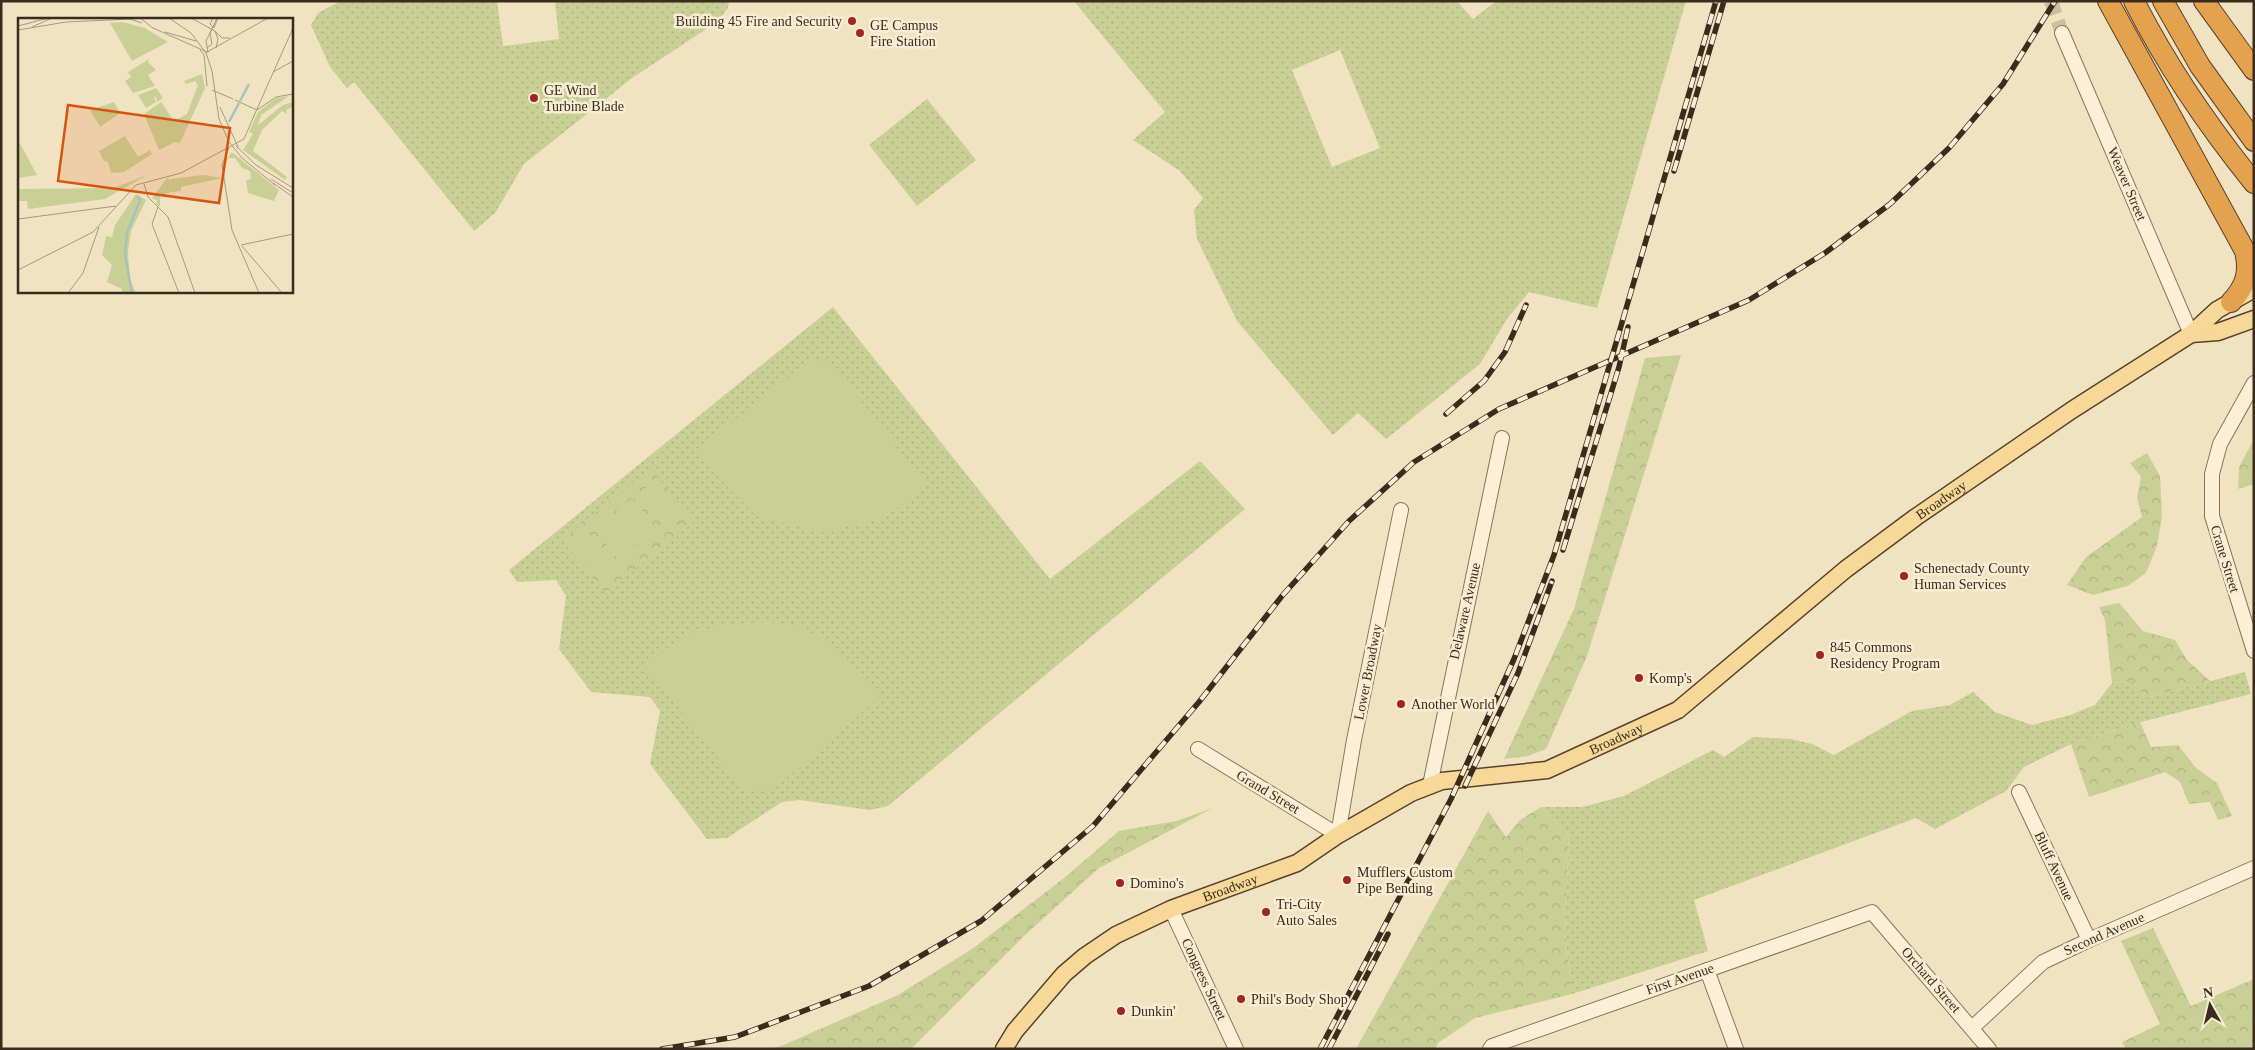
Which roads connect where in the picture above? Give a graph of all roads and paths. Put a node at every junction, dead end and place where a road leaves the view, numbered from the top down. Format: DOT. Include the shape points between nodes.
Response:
graph roads {
  1 [pos="2108,1"];
  2 [pos="2134,1"];
  3 [pos="2163,1"];
  4 [pos="2204,1"];
  5 [pos="2062,34"];
  6 [pos="2254,70"];
  7 [pos="2254,141"];
  8 [pos="2254,183"];
  9 [pos="2236,233"];
  10 [pos="2254,255"];
  11 [pos="2254,289"];
  12 [pos="2231,302"];
  13 [pos="2254,319"];
  14 [pos="2191,334"];
  15 [pos="2254,383"];
  16 [pos="1502,438"];
  17 [pos="1401,510"];
  18 [pos="2254,651"];
  19 [pos="1198,749"];
  20 [pos="1430,785"];
  21 [pos="2019,792"];
  22 [pos="1338,835"];
  23 [pos="2254,868"];
  24 [pos="1171,909"];
  25 [pos="1872,912"];
  26 [pos="2089,940"];
  27 [pos="1707,970"];
  28 [pos="1972,1028"];
  29 [pos="1004,1049"];
  30 [pos="1236,1049"];
  31 [pos="1490,1049"];
  32 [pos="1736,1049"];
  33 [pos="1989,1049"];
  1 -- 9 [label="highway"];
  2 -- 8 [label="highway" via="2194,103"];
  3 -- 7 [label="highway" via="2206,74"];
  4 -- 6 [label="highway"];
  5 -- 14 [label="street, Weaver Street"];
  9 -- 10 [label="highway"];
  9 -- 12 [label="highway" via="2245,251 2248,272 2246,282"];
  11 -- 12 [label="main road, Broadway"];
  12 -- 14 [label="main road, Broadway"];
  13 -- 14 [label="main road, Broadway" via="2218,332"];
  14 -- 20 [label="main road, Broadway" via="2072,410 1916,517 1846,569 1678,710 1547,770"];
  15 -- 18 [label="street, Crane Street" via="2220,444 2212,474 2212,516"];
  16 -- 20 [label="street, Delaware Avenue"];
  17 -- 22 [label="street, Lower Broadway"];
  19 -- 22 [label="street, Grand Street"];
  20 -- 22 [label="main road, Broadway"];
  21 -- 26 [label="street, Bluff Avenue"];
  22 -- 24 [label="main road, Broadway" via="1297,862"];
  23 -- 26 [label="street, Second Avenue"];
  24 -- 29 [label="main road, Broadway" via="1116,935 1085,956 1064,974 1015,1031"];
  24 -- 30 [label="street, Congress Street"];
  25 -- 27 [label="street, First Avenue"];
  25 -- 28 [label="street, Orchard Street"];
  26 -- 28 [label="street, Second Avenue" via="2043,962"];
  27 -- 31 [label="street, First Avenue"];
  27 -- 32 [label="street"];
  28 -- 33 [label="street, Orchard Street"];
}
